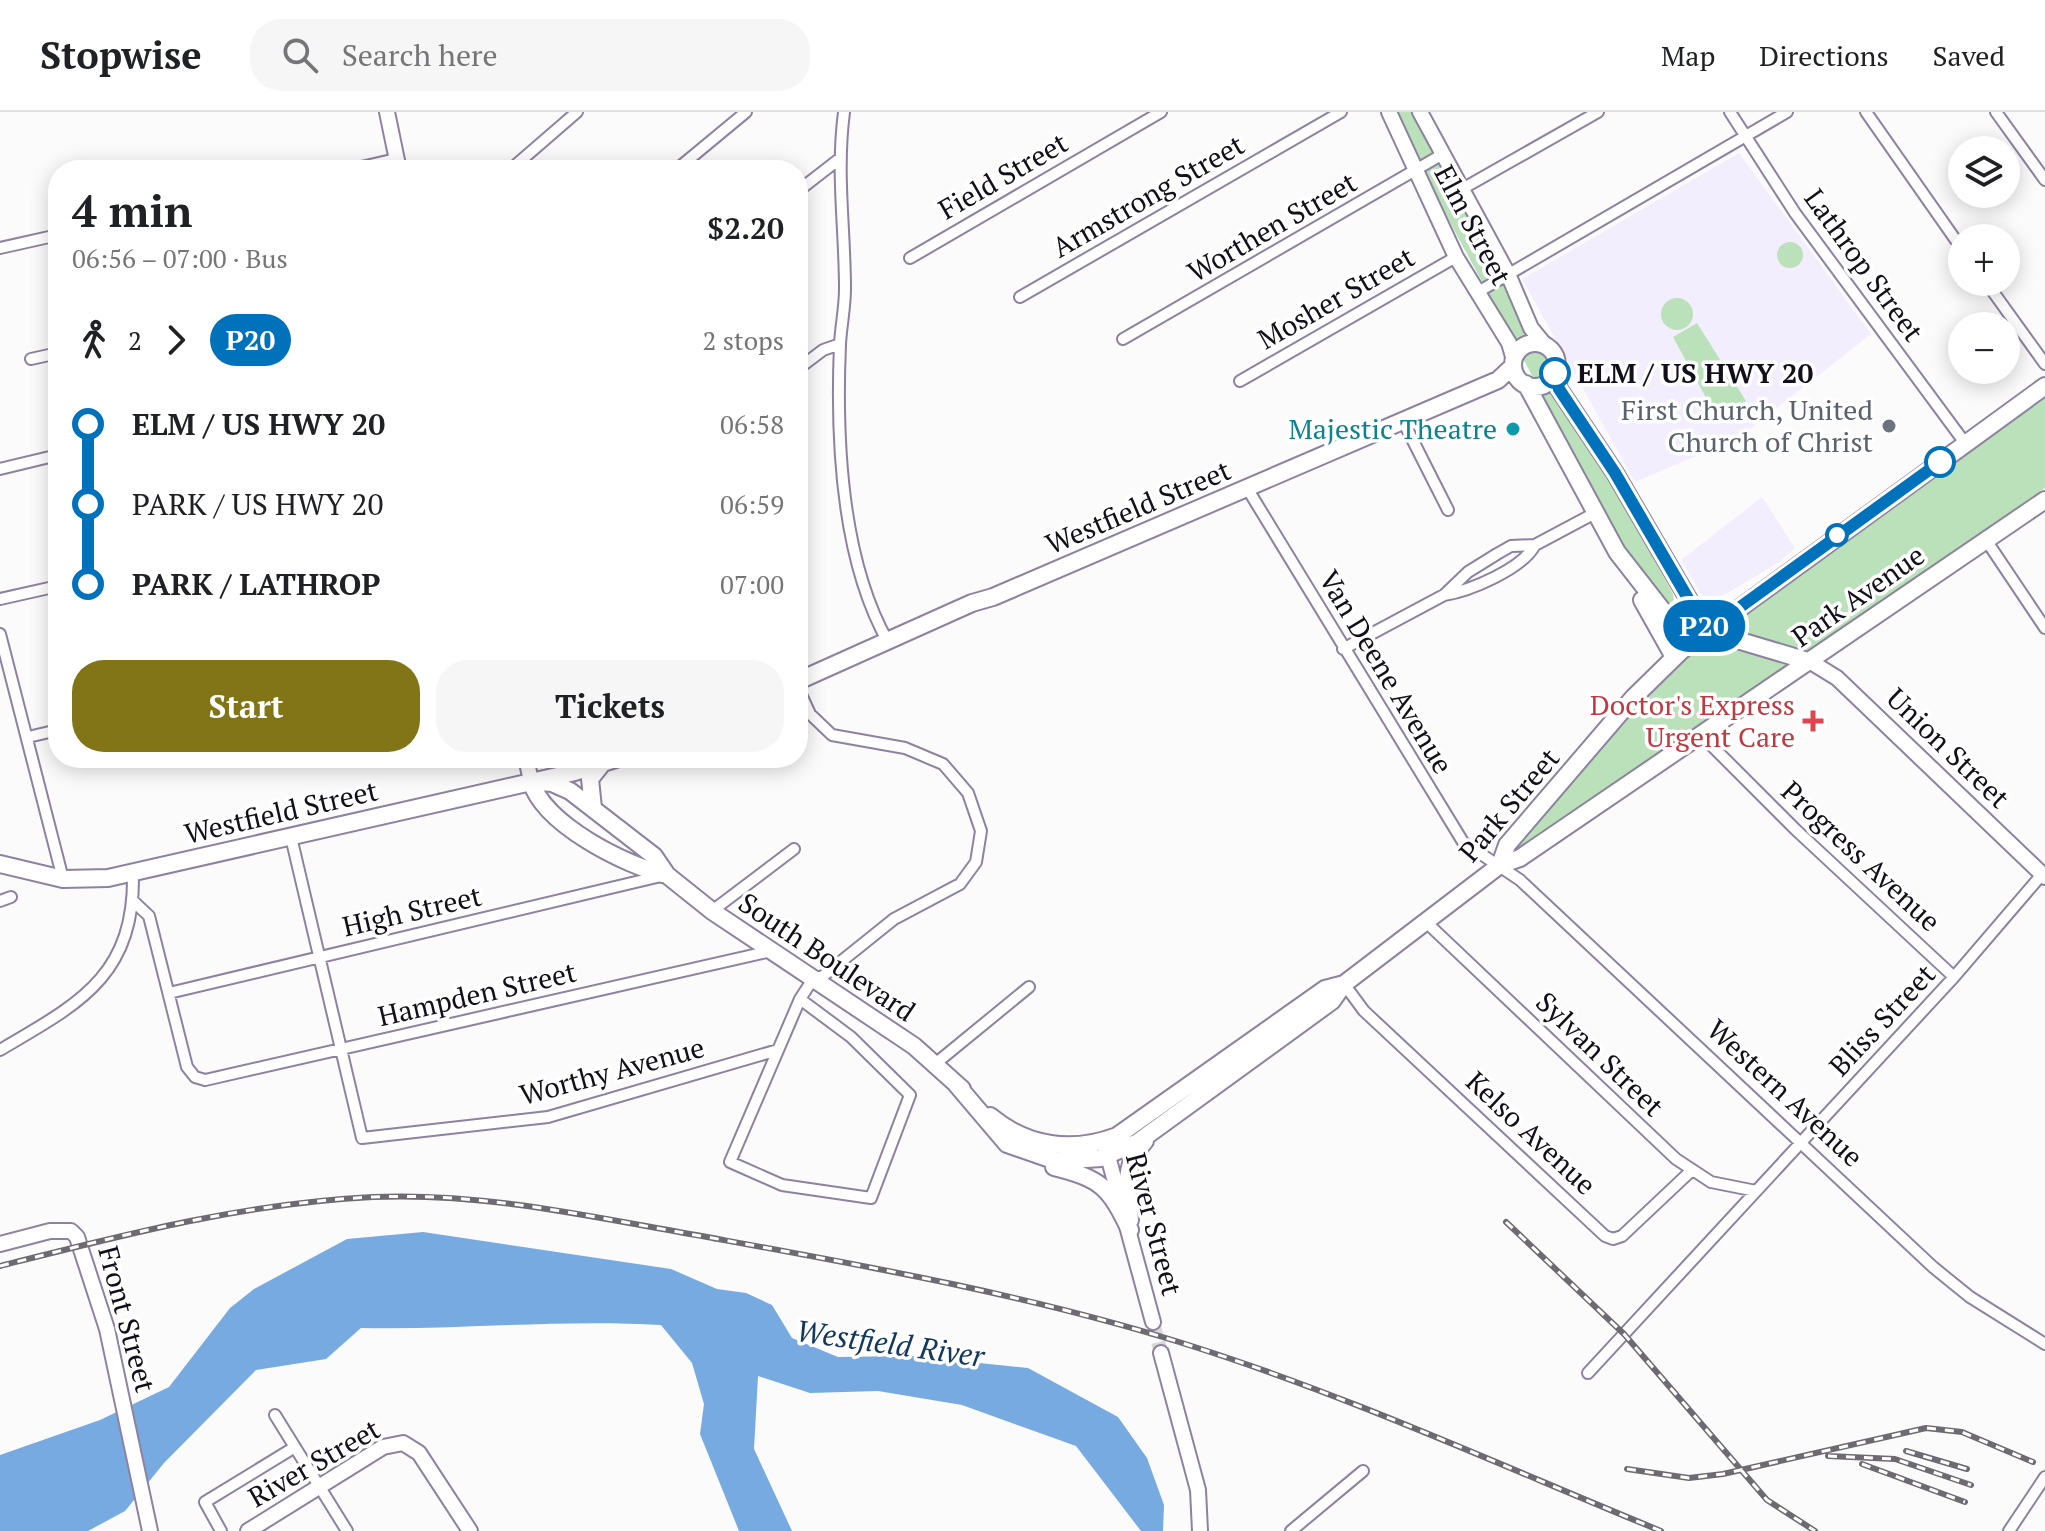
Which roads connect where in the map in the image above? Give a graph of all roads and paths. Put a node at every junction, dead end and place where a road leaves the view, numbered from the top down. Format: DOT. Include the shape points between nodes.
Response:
graph roads {
  1 [pos="387,112"];
  2 [pos="577,112"];
  3 [pos="746,112"];
  4 [pos="844,112"];
  5 [pos="1161,112"];
  6 [pos="1341,112"];
  7 [pos="1389,112"];
  8 [pos="1420,112"];
  9 [pos="1598,112"];
  10 [pos="1730,112"];
  11 [pos="1787,112"];
  12 [pos="1866,112"];
  13 [pos="1996,112"];
  14 [pos="1744,137"];
  15 [pos="1443,154"];
  16 [pos="397,160"];
  17 [pos="522,160"];
  18 [pos="688,160"];
  19 [pos="838,160"];
  20 [pos="1415,173"];
  21 [pos="2045,180"];
  22 [pos="808,183"];
  23 [pos="1462,189"];
  24 [pos="1948,229"];
  25 [pos="48,237"];
  26 [pos="0,248"];
  27 [pos="1456,257"];
  28 [pos="910,258"];
  29 [pos="1508,274"];
  30 [pos="1478,292"];
  31 [pos="1996,296"];
  32 [pos="1020,297"];
  33 [pos="1123,339"];
  34 [pos="840,344"];
  35 [pos="1545,345"];
  36 [pos="48,355"];
  37 [pos="31,359"];
  38 [pos="808,361"];
  39 [pos="1514,363"];
  40 [pos="2045,364"];
  41 [pos="1555,373"];
  42 [pos="1498,380"];
  43 [pos="1240,381"];
  44 [pos="1524,383"];
  45 [pos="2045,386"];
  46 [pos="1403,421"];
  47 [pos="1965,443"];
  48 [pos="48,457"];
  49 [pos="0,469"];
  50 [pos="1247,488"];
  51 [pos="2045,500"];
  52 [pos="1448,510"];
  53 [pos="1595,513"];
  54 [pos="1986,540"];
  55 [pos="1535,545"];
  56 [pos="1617,552"];
  57 [pos="48,588"];
  58 [pos="1444,595"];
  59 [pos="0,599"];
  60 [pos="1686,599"];
  61 [pos="1663,613"];
  62 [pos="2045,628"];
  63 [pos="1707,631"];
  64 [pos="0,634"];
  65 [pos="888,642"];
  66 [pos="1343,649"];
  67 [pos="1674,657"];
  68 [pos="1811,662"];
  69 [pos="808,677"];
  70 [pos="808,710"];
  71 [pos="48,732"];
  72 [pos="1701,735"];
  73 [pos="28,737"];
  74 [pos="528,768"];
  75 [pos="585,768"];
  76 [pos="599,768"];
  77 [pos="531,781"];
  78 [pos="593,808"];
  79 [pos="291,837"];
  80 [pos="794,849"];
  81 [pos="0,864"];
  82 [pos="1500,865"];
  83 [pos="133,873"];
  84 [pos="667,875"];
  85 [pos="2044,875"];
  86 [pos="63,879"];
  87 [pos="11,897"];
  88 [pos="132,900"];
  89 [pos="0,901"];
  90 [pos="712,911"];
  91 [pos="1427,923"];
  92 [pos="771,951"];
  93 [pos="319,957"];
  94 [pos="1954,977"];
  95 [pos="813,979"];
  96 [pos="1344,984"];
  97 [pos="1029,987"];
  98 [pos="169,993"];
  99 [pos="800,999"];
  100 [pos="0,1050"];
  101 [pos="341,1050"];
  102 [pos="778,1050"];
  103 [pos="935,1064"];
  104 [pos="956,1084"];
  105 [pos="1160,1127"];
  106 [pos="1802,1141"];
  107 [pos="1007,1144"];
  108 [pos="1106,1148"];
  109 [pos="1692,1170"];
  110 [pos="1756,1191"];
  111 [pos="1130,1230"];
  112 [pos="0,1244"];
  113 [pos="1153,1322"];
  114 [pos="2045,1344"];
  115 [pos="1161,1353"];
  116 [pos="1588,1373"];
  117 [pos="275,1415"];
  118 [pos="295,1447"];
  119 [pos="1363,1471"];
  120 [pos="2045,1477"];
  121 [pos="320,1487"];
  122 [pos="150,1530"];
  123 [pos="221,1531"];
  124 [pos="248,1531"];
  125 [pos="347,1531"];
  126 [pos="470,1531"];
  127 [pos="1200,1531"];
  128 [pos="1291,1531"];
  129 [pos="2009,1531"];
  1 -- 16 [label="main road"];
  2 -- 17 [label="street"];
  3 -- 18 [label="street"];
  4 -- 19 [label="street"];
  5 -- 28 [label="street, Field Street"];
  6 -- 32 [label="street, Armstrong Street"];
  7 -- 20 [label="main road, Elm Street"];
  8 -- 15 [label="main road, Elm Street"];
  9 -- 23 [label="street"];
  10 -- 14 [label="street, Lathrop Street"];
  11 -- 14 [label="street"];
  12 -- 24 [label="street"];
  13 -- 21 [label="street"];
  14 -- 29 [label="street"];
  14 -- 47 [label="street, Lathrop Street"];
  15 -- 20 [label="street, Worthen Street"];
  15 -- 23 [label="main road, Elm Street"];
  19 -- 22 [label="street"];
  19 -- 34 [label="street" via="845,290"];
  20 -- 27 [label="main road, Elm Street"];
  20 -- 33 [label="street, Worthen Street"];
  23 -- 29 [label="main road, Elm Street"];
  25 -- 26 [label="street"];
  27 -- 30 [label="main road, Elm Street"];
  27 -- 43 [label="street, Mosher Street"];
  29 -- 30 [label="street"];
  29 -- 35 [label="main road, Elm Street" via="1531,328"];
  30 -- 39 [label="main road, Elm Street" via="1509,343"];
  31 -- 40 [label="street"];
  34 -- 38 [label="street"];
  34 -- 65 [label="street" via="850,542 859,579"];
  35 -- 39 [label="main road" via="1524,346"];
  35 -- 41 [label="main road" via="1555,355"];
  36 -- 37 [label="street"];
  39 -- 42 [label="main road, Westfield Street"];
  39 -- 44 [label="main road"];
  41 -- 44 [label="main road" via="1543,385"];
  41 -- 60 [label="main road" via="1559,389 1621,482"];
  42 -- 44 [label="main road, Westfield Street"];
  42 -- 46 [label="main road, Westfield Street"];
  44 -- 53 [label="main road"];
  45 -- 47 [label="main road, Park Street"];
  46 -- 50 [label="main road, Westfield Street"];
  46 -- 52 [label="street"];
  47 -- 63 [label="main road, Park Street"];
  48 -- 49 [label="street"];
  50 -- 65 [label="main road, Westfield Street"];
  50 -- 66 [label="street, Van Deene Avenue"];
  51 -- 54 [label="main road, Park Avenue"];
  53 -- 55 [label="street"];
  53 -- 56 [label="main road"];
  54 -- 62 [label="street"];
  54 -- 68 [label="main road, Park Avenue"];
  55 -- 58 [label="street" via="1523,561 1468,590"];
  55 -- 58 [label="street" via="1511,546 1468,572"];
  56 -- 61 [label="main road"];
  56 -- 67 [label="main road"];
  57 -- 59 [label="street"];
  58 -- 66 [label="street"];
  60 -- 61 [label="main road"];
  60 -- 63 [label="main road"];
  61 -- 63 [label="main road"];
  63 -- 67 [label="main road, Park Street"];
  63 -- 68 [label="main road"];
  64 -- 73 [label="street"];
  65 -- 69 [label="main road, Westfield Street"];
  66 -- 82 [label="street, Van Deene Avenue" via="1459,837"];
  67 -- 82 [label="main road, Park Street" via="1507,845"];
  68 -- 72 [label="main road, Park Avenue"];
  68 -- 85 [label="main road, Union Street" via="1837,678"];
  70 -- 95 [label="street" via="832,735 905,748 943,764 968,793 981,831 976,862 957,887 899,916"];
  71 -- 73 [label="street"];
  72 -- 82 [label="main road, Park Avenue" via="1520,858"];
  72 -- 94 [label="street, Progress Avenue"];
  73 -- 86 [label="street"];
  74 -- 77 [label="main road"];
  75 -- 77 [label="main road, Westfield Street"];
  76 -- 78 [label="main road" via="589,782"];
  77 -- 78 [label="main road, South Boulevard" via="558,784"];
  77 -- 79 [label="main road, Westfield Street"];
  77 -- 84 [label="main road, South Boulevard" via="538,800 556,817 639,869"];
  78 -- 84 [label="main road, South Boulevard" via="654,856"];
  79 -- 83 [label="main road, Westfield Street"];
  79 -- 93 [label="street"];
  80 -- 90 [label="street"];
  81 -- 86 [label="main road, Westfield Street"];
  82 -- 91 [label="main road, Park Street"];
  82 -- 106 [label="street, Western Avenue"];
  83 -- 86 [label="main road, Westfield Street"];
  83 -- 88 [label="street"];
  84 -- 90 [label="main road, South Boulevard"];
  84 -- 93 [label="street, High Street"];
  85 -- 94 [label="street, Bliss Street"];
  87 -- 89 [label="street"];
  88 -- 98 [label="street" via="149,916"];
  88 -- 100 [label="street" via="125,929 100,982 66,1011"];
  90 -- 92 [label="main road, South Boulevard"];
  91 -- 96 [label="main road, Park Street"];
  91 -- 109 [label="street, Sylvan Street"];
  92 -- 95 [label="main road, South Boulevard"];
  92 -- 101 [label="street, Hampden Street"];
  93 -- 98 [label="street, High Street"];
  93 -- 101 [label="street"];
  94 -- 106 [label="street, Bliss Street"];
  95 -- 99 [label="street"];
  95 -- 103 [label="main road, South Boulevard"];
  96 -- 105 [label="main road, Park Street" via="1332,1001"];
  96 -- 108 [label="main road, Park Street" via="1325,989"];
  96 -- 109 [label="street, Kelso Avenue" via="1364,1011 1605,1236 1622,1236"];
  97 -- 103 [label="street"];
  98 -- 101 [label="street, Hampden Street" via="186,1064 195,1077 213,1080"];
  99 -- 102 [label="street"];
  99 -- 102 [label="street" via="851,1037 910,1095 871,1198 782,1185 730,1162"];
  101 -- 102 [label="street, Worthy Avenue" via="362,1138 548,1117"];
  103 -- 104 [label="main road, South Boulevard"];
  104 -- 107 [label="main road, South Boulevard"];
  104 -- 108 [label="main road, South Boulevard" via="999,1124 1024,1138"];
  105 -- 108 [label="main road, Park Street"];
  105 -- 111 [label="main road" via="1133,1158 1127,1186"];
  106 -- 110 [label="street, Bliss Street"];
  106 -- 114 [label="street, Western Avenue" via="1933,1267"];
  107 -- 108 [label="main road" via="1056,1161"];
  107 -- 111 [label="main road" via="1025,1157 1104,1186"];
  108 -- 111 [label="main road, River Street"];
  109 -- 110 [label="street, Sylvan Street" via="1717,1184"];
  110 -- 116 [label="street, Bliss Street"];
  111 -- 113 [label="main road, River Street"];
  112 -- 122 [label="main road, Front Street" via="57,1230 75,1233 100,1305"];
  115 -- 127 [label="main road" via="1198,1490"];
  117 -- 118 [label="street"];
  118 -- 121 [label="street"];
  118 -- 123 [label="street" via="205,1502"];
  119 -- 128 [label="street"];
  120 -- 129 [label="street"];
  121 -- 124 [label="main road, River Street"];
  121 -- 125 [label="street"];
  121 -- 126 [label="main road, River Street" via="383,1447 406,1443 422,1456"];
}
